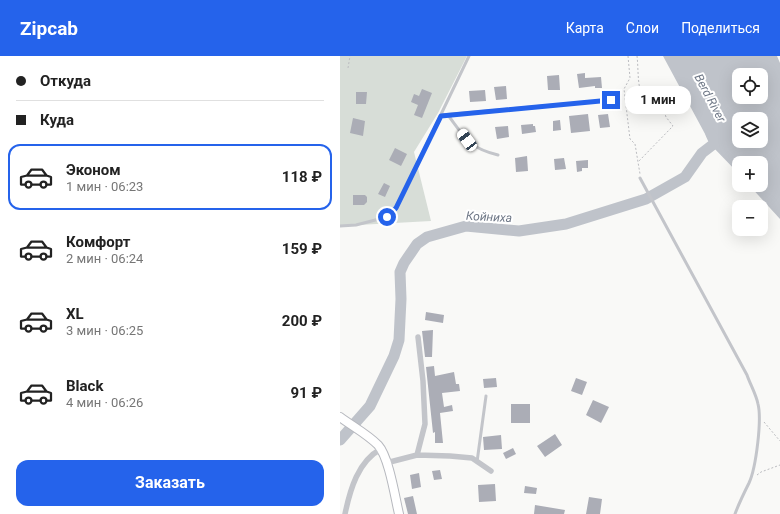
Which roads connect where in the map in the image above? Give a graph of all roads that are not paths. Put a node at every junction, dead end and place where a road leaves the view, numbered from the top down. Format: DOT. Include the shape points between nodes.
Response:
graph roads {
  1 [pos="469,56"];
  2 [pos="611,100"];
  3 [pos="448,115"];
  4 [pos="441,116"];
  5 [pos="498,155"];
  6 [pos="640,178"];
  7 [pos="340,226"];
  8 [pos="418,337"];
  9 [pos="486,396"];
  10 [pos="342,419"];
  11 [pos="381,449"];
  12 [pos="417,456"];
  13 [pos="478,462"];
  14 [pos="386,463"];
  15 [pos="491,471"];
  16 [pos="345,514"];
  17 [pos="399,514"];
  18 [pos="735,514"];
  1 -- 4 [label="lane"];
  2 -- 3 [label="lane"];
  3 -- 4 [label="lane"];
  3 -- 5 [label="lane" via="472,145"];
  4 -- 7 [label="lane" via="396,208 387,217 356,225"];
  6 -- 18 [label="lane" via="747,375 758,404 760,429 750,482"];
  8 -- 12 [label="street" via="425,424"];
  9 -- 13 [label="lane"];
  10 -- 11 [label="main road"];
  11 -- 14 [label="main road"];
  11 -- 16 [label="street" via="364,462 349,497"];
  12 -- 13 [label="street" via="472,458"];
  12 -- 14 [label="street"];
  13 -- 15 [label="street"];
  14 -- 17 [label="main road"];
}
